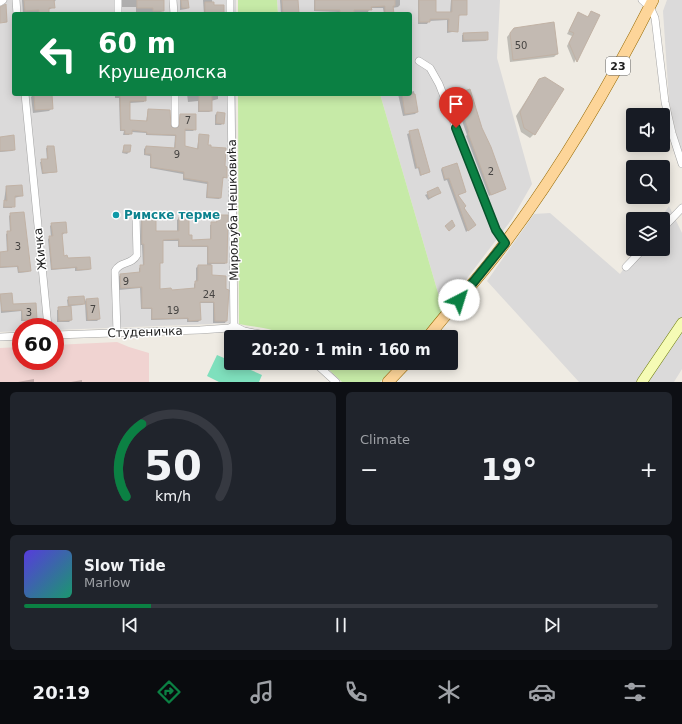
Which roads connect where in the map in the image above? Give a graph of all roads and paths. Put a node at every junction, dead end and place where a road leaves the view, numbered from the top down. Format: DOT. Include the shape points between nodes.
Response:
graph roads {
  1 [pos="3,0"];
  2 [pos="16,0"];
  3 [pos="118,0"];
  4 [pos="173,0"];
  5 [pos="230,0"];
  6 [pos="0,2"];
  7 [pos="648,2"];
  8 [pos="18,12"];
  9 [pos="118,12"];
  10 [pos="174,12"];
  11 [pos="230,12"];
  12 [pos="419,61"];
  13 [pos="25,96"];
  14 [pos="175,96"];
  15 [pos="231,96"];
  16 [pos="175,124"];
  17 [pos="682,164"];
  18 [pos="682,208"];
  19 [pos="136,216"];
  20 [pos="670,221"];
  21 [pos="505,243"];
  22 [pos="636,256"];
  23 [pos="626,267"];
  24 [pos="47,318"];
  25 [pos="682,323"];
  26 [pos="234,326"];
  27 [pos="242,330"];
  28 [pos="434,330"];
  29 [pos="117,332"];
  30 [pos="64,334"];
  31 [pos="12,336"];
  32 [pos="0,337"];
  33 [pos="323,370"];
  34 [pos="399,370"];
  35 [pos="336,382"];
  36 [pos="388,382"];
  37 [pos="642,382"];
  1 -- 6 [label="street"];
  2 -- 8 [label="street"];
  3 -- 9 [label="street"];
  4 -- 10 [label="street"];
  5 -- 11 [label="street"];
  7 -- 17 [label="street" via="656,23 665,102"];
  7 -- 21 [label="main road, 23" via="624,54 567,150"];
  12 -- 21 [label="street" via="430,68 439,84 496,230"];
  13 -- 24 [label="street, Жичка"];
  14 -- 16 [label="street"];
  15 -- 26 [label="street, Мирољуба Нешковића"];
  18 -- 20 [label="street"];
  19 -- 29 [label="street" via="137,255 133,261 118,266 115,271"];
  21 -- 28 [label="main road, 23"];
  22 -- 23 [label="street"];
  25 -- 37 [label="street"];
  26 -- 27 [label="street"];
  26 -- 29 [label="street, Студеничка" via="220,329"];
  29 -- 30 [label="street, Студеничка"];
  31 -- 32 [label="street"];
  33 -- 35 [label="street"];
  34 -- 36 [label="main road"];
}
